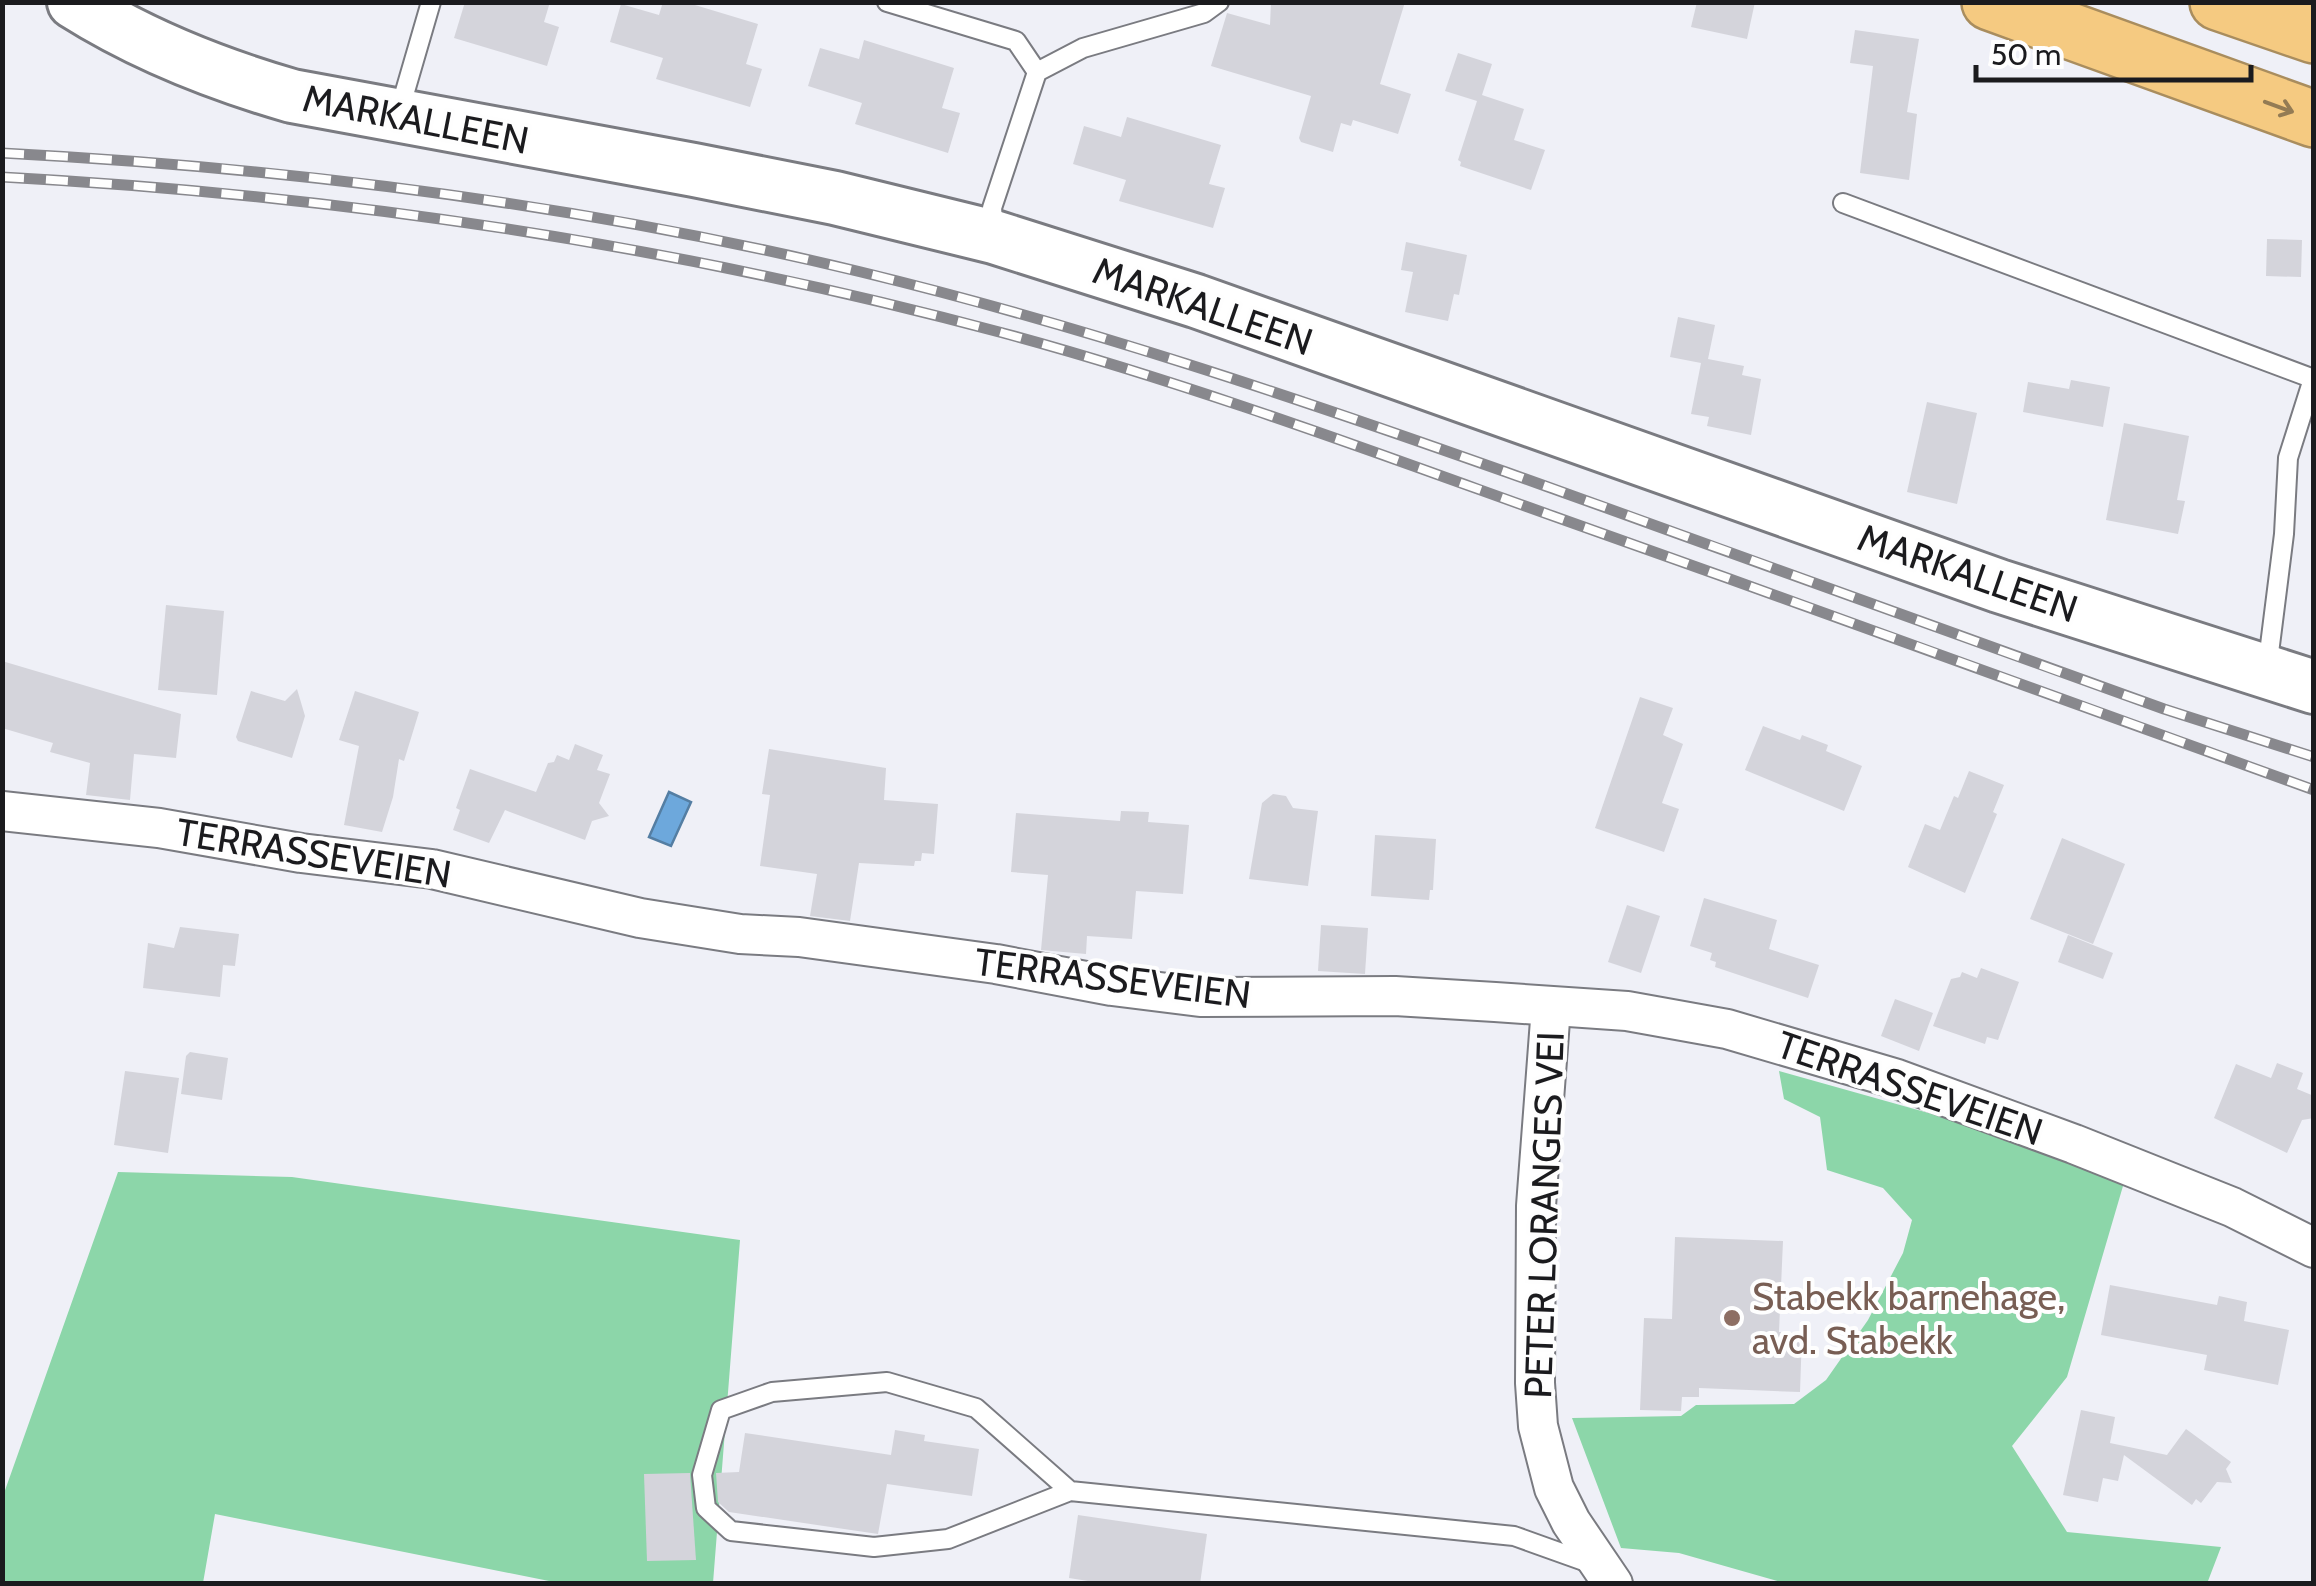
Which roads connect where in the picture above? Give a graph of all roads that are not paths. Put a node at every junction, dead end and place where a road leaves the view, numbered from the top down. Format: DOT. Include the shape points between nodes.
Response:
graph roads {
  1 [pos="74,2"];
  2 [pos="431,2"];
  3 [pos="887,2"];
  4 [pos="1218,2"];
  5 [pos="1990,2"];
  6 [pos="2218,2"];
  7 [pos="2314,35"];
  8 [pos="1037,72"];
  9 [pos="398,118"];
  10 [pos="2314,119"];
  11 [pos="1843,203"];
  12 [pos="994,236"];
  13 [pos="2313,379"];
  14 [pos="2290,679"];
  15 [pos="2,811"];
  16 [pos="1551,1007"];
  17 [pos="2314,1248"];
  18 [pos="1070,1491"];
  19 [pos="1606,1575"];
  1 -- 9 [label="main road, MARKALLEEN" via="156,47 245,82"];
  2 -- 9 [label="lane"];
  3 -- 8 [label="lane" via="1016,42"];
  4 -- 8 [label="lane" via="1204,13 1084,48"];
  5 -- 10 [label="highway, one-way"];
  6 -- 7 [label="highway"];
  8 -- 12 [label="lane" via="992,208"];
  9 -- 12 [label="main road, MARKALLEEN" via="694,170"];
  11 -- 13 [label="lane"];
  12 -- 14 [label="main road, MARKALLEEN" via="1196,301 1999,586"];
  13 -- 14 [label="lane" via="2288,458"];
  15 -- 16 [label="street, TERRASSEVEIEN" via="432,869 640,918 996,964 1112,986 1200,997 1396,996"];
  16 -- 17 [label="street, TERRASSEVEIEN" via="1627,1010 1726,1028 1837,1060 2092,1151"];
  16 -- 19 [label="street, PETER LORANGES VEI" via="1536,1206 1538,1426 1554,1488"];
  18 -- 18 [label="lane" via="976,1408 887,1382 772,1392 721,1410 702,1475 706,1508 731,1531 874,1547 948,1539"];
  18 -- 19 [label="lane" via="1514,1536"];
}
